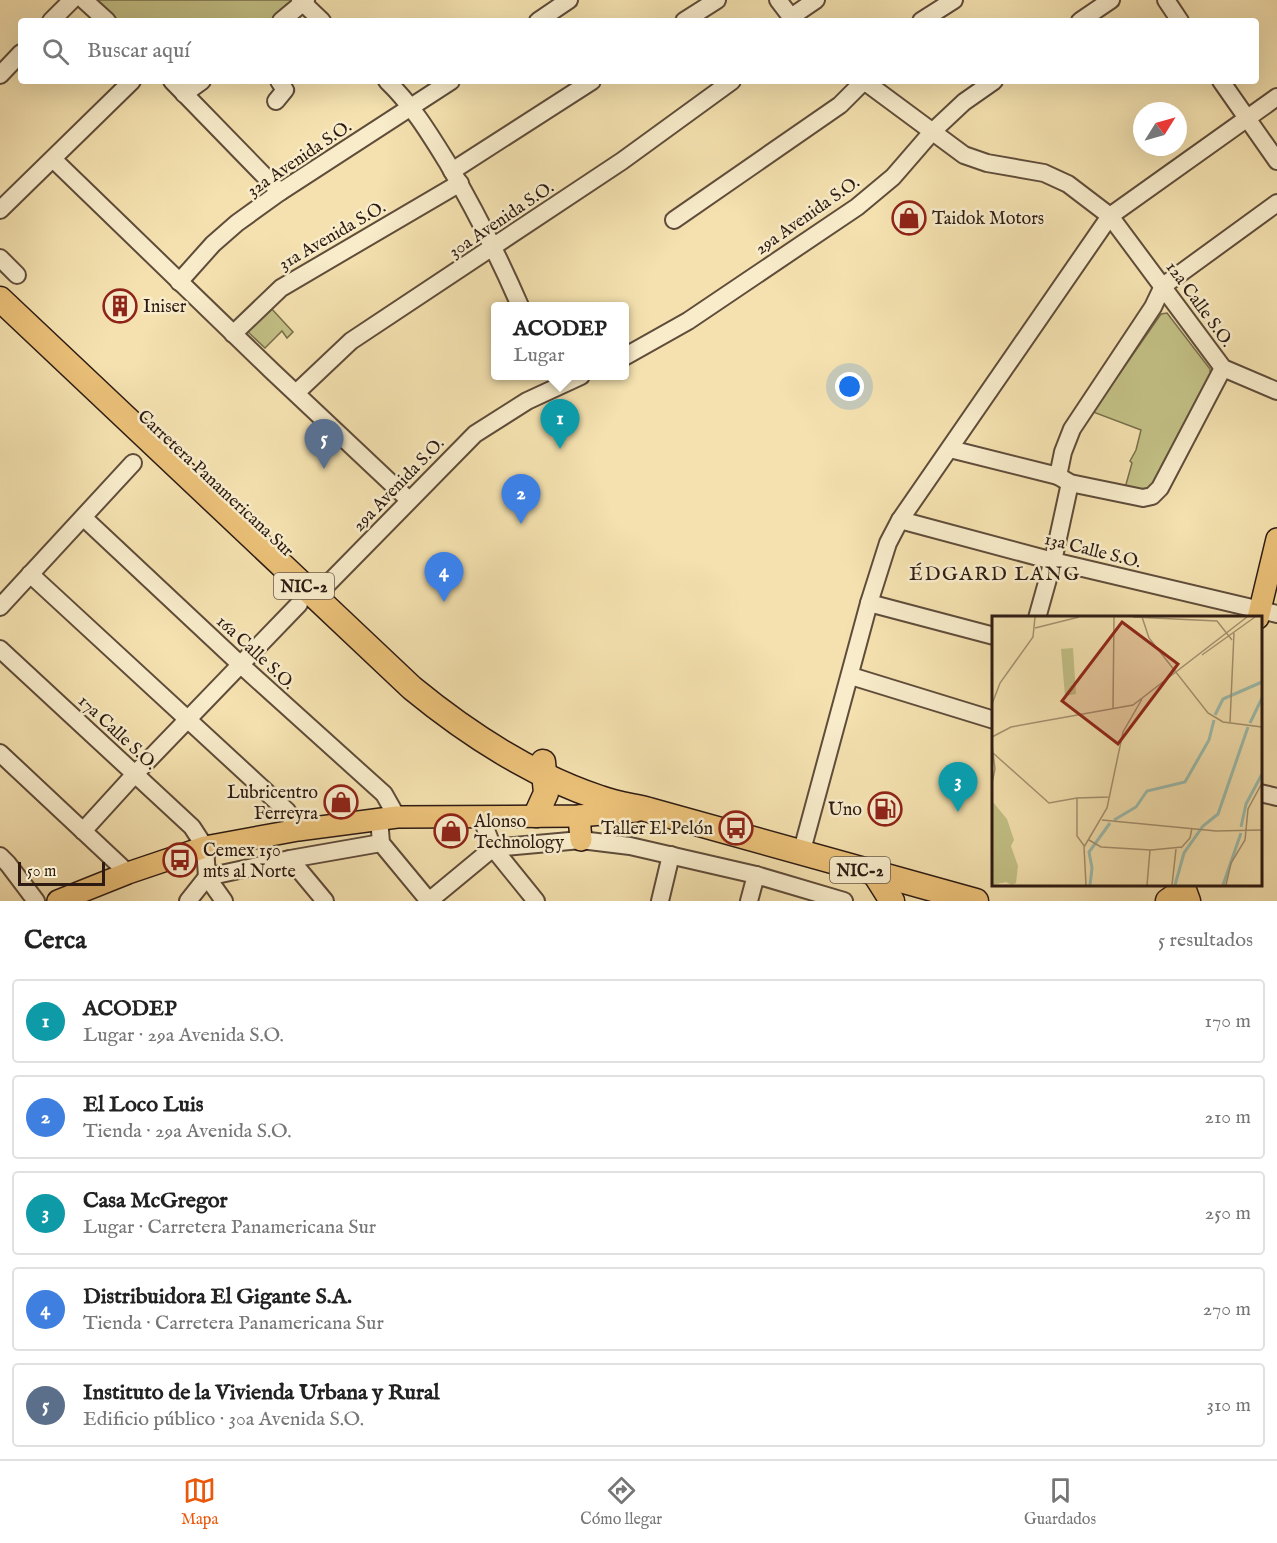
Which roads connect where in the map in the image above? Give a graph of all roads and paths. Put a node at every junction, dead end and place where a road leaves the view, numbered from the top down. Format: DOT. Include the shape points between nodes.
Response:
graph roads {
  1 [pos="72,0"];
  2 [pos="84,0"];
  3 [pos="569,0"];
  4 [pos="717,0"];
  5 [pos="778,0"];
  6 [pos="816,0"];
  7 [pos="954,0"];
  8 [pos="1111,0"];
  9 [pos="1166,0"];
  10 [pos="303,1"];
  11 [pos="54,18"];
  12 [pos="104,18"];
  13 [pos="284,18"];
  14 [pos="319,18"];
  15 [pos="542,18"];
  16 [pos="689,18"];
  17 [pos="791,18"];
  18 [pos="793,18"];
  19 [pos="926,18"];
  20 [pos="1084,18"];
  21 [pos="1178,18"];
  22 [pos="18,56"];
  23 [pos="0,75"];
  24 [pos="129,84"];
  25 [pos="175,84"];
  26 [pos="198,84"];
  27 [pos="281,84"];
  28 [pos="390,84"];
  29 [pos="447,84"];
  30 [pos="588,84"];
  31 [pos="728,84"];
  32 [pos="861,84"];
  33 [pos="868,84"];
  34 [pos="990,84"];
  35 [pos="1223,84"];
  36 [pos="184,94"];
  37 [pos="1277,97"];
  38 [pos="276,101"];
  39 [pos="412,108"];
  40 [pos="1246,118"];
  41 [pos="932,132"];
  42 [pos="53,159"];
  43 [pos="1277,161"];
  44 [pos="456,177"];
  45 [pos="280,192"];
  46 [pos="1277,203"];
  47 [pos="0,210"];
  48 [pos="1110,216"];
  49 [pos="674,220"];
  50 [pos="494,247"];
  51 [pos="0,258"];
  52 [pos="9,278"];
  53 [pos="179,282"];
  54 [pos="1163,286"];
  55 [pos="0,299"];
  56 [pos="518,302"];
  57 [pos="233,334"];
  58 [pos="629,354"];
  59 [pos="1223,368"];
  60 [pos="552,381"];
  61 [pos="1277,391"];
  62 [pos="296,393"];
  63 [pos="950,448"];
  64 [pos="133,464"];
  65 [pos="1064,479"];
  66 [pos="409,500"];
  67 [pos="84,518"];
  68 [pos="900,520"];
  69 [pos="1277,539"];
  70 [pos="1053,561"];
  71 [pos="30,574"];
  72 [pos="313,596"];
  73 [pos="869,603"];
  74 [pos="0,607"];
  75 [pos="1265,614"];
  76 [pos="1038,616"];
  77 [pos="992,636"];
  78 [pos="0,649"];
  79 [pos="242,666"];
  80 [pos="850,676"];
  81 [pos="189,720"];
  82 [pos="992,720"];
  83 [pos="0,753"];
  84 [pos="543,768"];
  85 [pos="135,774"];
  86 [pos="1262,793"];
  87 [pos="1277,797"];
  88 [pos="649,810"];
  89 [pos="536,815"];
  90 [pos="579,816"];
  91 [pos="388,817"];
  92 [pos="481,817"];
  93 [pos="298,830"];
  94 [pos="83,831"];
  95 [pos="581,840"];
  96 [pos="381,843"];
  97 [pos="205,848"];
  98 [pos="493,848"];
  99 [pos="801,854"];
  100 [pos="671,855"];
  101 [pos="0,856"];
  102 [pos="290,859"];
  103 [pos="128,873"];
  104 [pos="874,874"];
  105 [pos="756,875"];
  106 [pos="207,877"];
  107 [pos="36,901"];
  108 [pos="58,901"];
  109 [pos="188,901"];
  110 [pos="224,901"];
  111 [pos="325,901"];
  112 [pos="429,901"];
  113 [pos="536,901"];
  114 [pos="660,901"];
  115 [pos="749,901"];
  116 [pos="844,901"];
  117 [pos="892,901"];
  118 [pos="976,901"];
  1 -- 11 [label="street"];
  2 -- 12 [label="street"];
  3 -- 15 [label="street"];
  4 -- 16 [label="street"];
  5 -- 17 [label="street"];
  6 -- 18 [label="street"];
  7 -- 19 [label="street"];
  8 -- 20 [label="street"];
  9 -- 21 [label="street"];
  10 -- 13 [label="street"];
  10 -- 14 [label="street"];
  22 -- 23 [label="street"];
  24 -- 42 [label="street"];
  25 -- 36 [label="street"];
  26 -- 36 [label="street"];
  27 -- 38 [label="street" via="285,90"];
  28 -- 39 [label="street"];
  29 -- 39 [label="street, 32a Avenida S.O."];
  30 -- 44 [label="street, 31a Avenida S.O."];
  31 -- 50 [label="street, 30a Avenida S.O."];
  32 -- 49 [label="street, 12a Calle S.O." via="840,105"];
  33 -- 41 [label="street, 12a Calle S.O."];
  34 -- 41 [label="street, 29a Avenida S.O."];
  35 -- 40 [label="street"];
  36 -- 45 [label="street"];
  37 -- 40 [label="street"];
  39 -- 44 [label="street"];
  39 -- 45 [label="street, 32a Avenida S.O."];
  40 -- 43 [label="street"];
  40 -- 48 [label="street"];
  41 -- 48 [label="street, 12a Calle S.O." via="964,155 1044,173 1068,184"];
  41 -- 58 [label="street, 29a Avenida S.O." via="893,177 857,207 688,321"];
  42 -- 47 [label="street"];
  42 -- 53 [label="street"];
  44 -- 50 [label="street"];
  44 -- 57 [label="street, 31a Avenida S.O." via="288,283"];
  45 -- 53 [label="street, 32a Avenida S.O." via="213,244"];
  46 -- 54 [label="street"];
  48 -- 54 [label="street, 12a Calle S.O."];
  48 -- 63 [label="street"];
  50 -- 56 [label="street"];
  50 -- 62 [label="street, 30a Avenida S.O." via="351,341"];
  51 -- 52 [label="street"];
  52 -- 72 [label="highway, Carretera Panamericana Sur / NIC-2" via="204,471"];
  53 -- 57 [label="street"];
  54 -- 59 [label="street, 12a Calle S.O."];
  54 -- 65 [label="street" via="1072,429 1063,452"];
  55 -- 72 [label="highway, Carretera Panamericana Sur / NIC-2"];
  57 -- 62 [label="street"];
  59 -- 61 [label="street, 12a Calle S.O."];
  59 -- 65 [label="street" via="1160,488 1152,496 1143,498"];
  60 -- 66 [label="street, 29a Avenida S.O." via="475,434"];
  62 -- 66 [label="street"];
  63 -- 65 [label="street"];
  63 -- 68 [label="street"];
  64 -- 67 [label="street"];
  65 -- 70 [label="street"];
  66 -- 72 [label="street, 29a Avenida S.O."];
  67 -- 71 [label="street"];
  67 -- 79 [label="street, 16a Calle S.O."];
  68 -- 70 [label="street, 13a Calle S.O."];
  68 -- 73 [label="street" via="888,543"];
  69 -- 75 [label="main road"];
  70 -- 75 [label="street, 13a Calle S.O."];
  70 -- 76 [label="street"];
  71 -- 74 [label="street"];
  71 -- 81 [label="street"];
  72 -- 79 [label="street, 29a Avenida S.O."];
  72 -- 84 [label="highway, Carretera Panamericana Sur / NIC-2"];
  73 -- 77 [label="street"];
  73 -- 80 [label="street"];
  78 -- 85 [label="street, 17a Calle S.O."];
  79 -- 81 [label="street, 29a Avenida S.O."];
  79 -- 91 [label="street, 16a Calle S.O." via="384,794"];
  80 -- 82 [label="street"];
  80 -- 99 [label="street"];
  81 -- 85 [label="street, 29a Avenida S.O."];
  81 -- 93 [label="street" via="287,811"];
  83 -- 94 [label="street"];
  84 -- 88 [label="highway, Carretera Panamericana Sur / NIC-2"];
  84 -- 89 [label="highway" via="546,792"];
  85 -- 94 [label="street, 29a Avenida S.O."];
  85 -- 97 [label="street, 17a Calle S.O." via="192,827"];
  86 -- 87 [label="street"];
  88 -- 90 [label="main road"];
  88 -- 99 [label="highway, Carretera Panamericana Sur / NIC-2"];
  89 -- 90 [label="main road"];
  89 -- 92 [label="main road"];
  90 -- 95 [label="main road"];
  91 -- 92 [label="main road"];
  91 -- 93 [label="main road"];
  91 -- 96 [label="street"];
  92 -- 98 [label="street"];
  93 -- 97 [label="main road"];
  94 -- 103 [label="street"];
  95 -- 98 [label="street"];
  95 -- 100 [label="street"];
  96 -- 102 [label="street"];
  96 -- 112 [label="street"];
  97 -- 103 [label="main road"];
  97 -- 106 [label="street"];
  98 -- 112 [label="street"];
  98 -- 113 [label="street"];
  99 -- 104 [label="highway, Carretera Panamericana Sur / NIC-2"];
  100 -- 105 [label="street"];
  100 -- 114 [label="street"];
  101 -- 107 [label="street"];
  102 -- 106 [label="street"];
  102 -- 111 [label="street"];
  103 -- 108 [label="main road"];
  104 -- 117 [label="highway"];
  104 -- 118 [label="highway, Carretera Panamericana Sur / NIC-2"];
  105 -- 115 [label="street"];
  105 -- 116 [label="street"];
  106 -- 109 [label="street"];
  106 -- 110 [label="street"];
}
